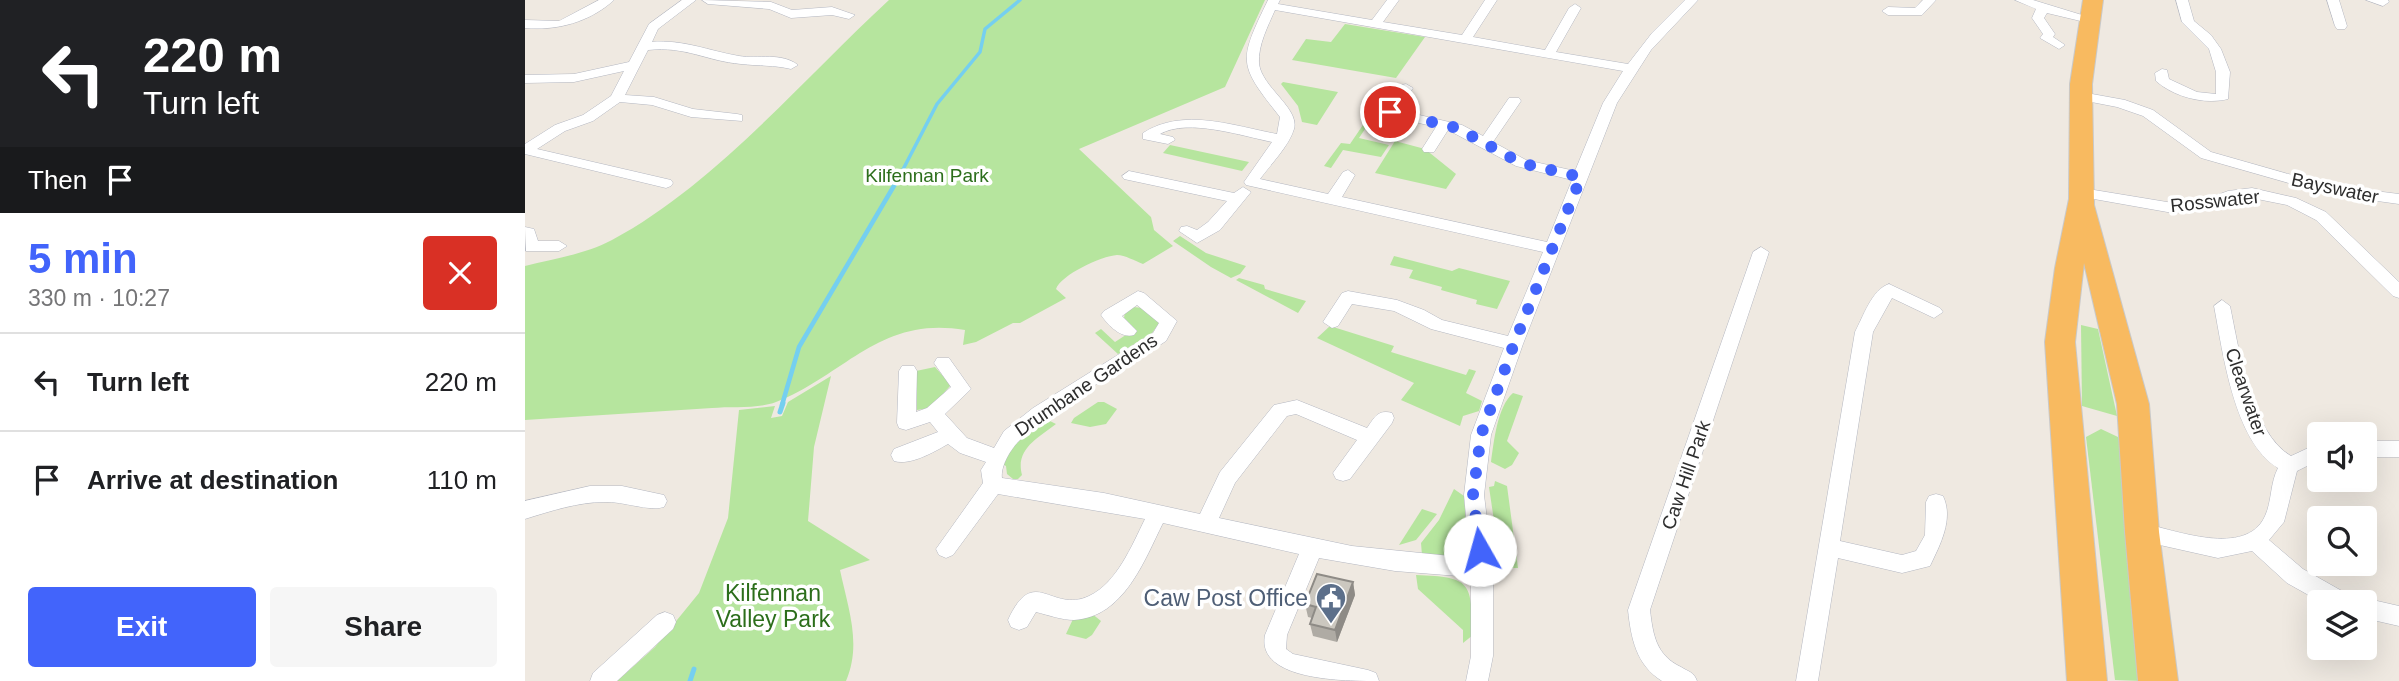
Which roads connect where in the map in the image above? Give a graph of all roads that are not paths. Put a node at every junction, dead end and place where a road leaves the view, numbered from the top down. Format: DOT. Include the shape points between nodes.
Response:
graph roads {
  1 [pos="608,0"];
  2 [pos="669,0"];
  3 [pos="708,0"];
  4 [pos="1393,0"];
  5 [pos="1491,0"];
  6 [pos="1692,0"];
  7 [pos="1930,0"];
  8 [pos="2182,0"];
  9 [pos="2333,0"];
  10 [pos="688,1"];
  11 [pos="1272,3"];
  12 [pos="2032,3"];
  13 [pos="1575,8"];
  14 [pos="2091,9"];
  15 [pos="1888,11"];
  16 [pos="849,15"];
  17 [pos="1377,22"];
  18 [pos="525,24"];
  19 [pos="2341,26"];
  20 [pos="1467,39"];
  21 [pos="2059,45"];
  22 [pos="641,47"];
  23 [pos="1549,52"];
  24 [pos="633,65"];
  25 [pos="791,65"];
  26 [pos="1629,68"];
  27 [pos="2162,73"];
  28 [pos="525,79"];
  29 [pos="1406,88"];
  30 [pos="2081,96"];
  31 [pos="617,98"];
  32 [pos="1514,102"];
  33 [pos="737,118"];
  34 [pos="1444,125"];
  35 [pos="1281,139"];
  36 [pos="1168,140"];
  37 [pos="1486,142"];
  38 [pos="529,143"];
  39 [pos="1429,149"];
  40 [pos="1348,175"];
  41 [pos="1129,176"];
  42 [pos="1581,177"];
  43 [pos="666,183"];
  44 [pos="1251,183"];
  45 [pos="2082,196"];
  46 [pos="1238,199"];
  47 [pos="2399,199"];
  48 [pos="1333,200"];
  49 [pos="1187,231"];
  50 [pos="525,232"];
  51 [pos="559,246"];
  52 [pos="1552,249"];
  53 [pos="1761,252"];
  54 [pos="2399,292"];
  55 [pos="2222,306"];
  56 [pos="1934,312"];
  57 [pos="1332,322"];
  58 [pos="1128,331"];
  59 [pos="1514,344"];
  60 [pos="943,363"];
  61 [pos="908,370"];
  62 [pos="934,413"];
  63 [pos="1385,418"];
  64 [pos="949,435"];
  65 [pos="1370,437"];
  66 [pos="2377,449"];
  67 [pos="2399,449"];
  68 [pos="901,455"];
  69 [pos="998,457"];
  70 [pos="2307,457"];
  71 [pos="2290,465"];
  72 [pos="1343,473"];
  73 [pos="993,485"];
  74 [pos="657,500"];
  75 [pos="1936,502"];
  76 [pos="525,510"];
  77 [pos="1158,513"];
  78 [pos="1206,524"];
  79 [pos="2142,532"];
  80 [pos="2255,540"];
  81 [pos="1829,547"];
  82 [pos="1312,548"];
  83 [pos="946,549"];
  84 [pos="1482,568"];
  85 [pos="2320,590"];
  86 [pos="2377,611"];
  87 [pos="2399,616"];
  88 [pos="1019,620"];
  89 [pos="665,622"];
  90 [pos="601,681"];
  91 [pos="1369,681"];
  92 [pos="1477,681"];
  93 [pos="1686,681"];
  94 [pos="1807,681"];
  95 [pos="2087,681"];
  96 [pos="2158,681"];
  1 -- 18 [label="street" via="566,25"];
  2 -- 10 [label="street"];
  3 -- 16 [label="street" via="771,6 790,14 832,11"];
  4 -- 17 [label="street"];
  5 -- 20 [label="street"];
  6 -- 26 [label="street"];
  7 -- 15 [label="street" via="1918,12"];
  8 -- 27 [label="street" via="2188,22 2215,48 2223,72 2223,96 2215,100 2186,92 2162,81"];
  9 -- 19 [label="street"];
  10 -- 22 [label="street" via="653,27"];
  11 -- 17 [label="street"];
  11 -- 35 [label="street" via="1252,64 1287,117"];
  12 -- 14 [label="street"];
  12 -- 21 [label="street" via="2049,34 2046,38"];
  13 -- 23 [label="street"];
  14 -- 30 [label="highway"];
  17 -- 20 [label="street"];
  20 -- 23 [label="street"];
  22 -- 24 [label="street"];
  22 -- 25 [label="street" via="669,44 740,60"];
  23 -- 26 [label="street"];
  24 -- 28 [label="street" via="574,78"];
  24 -- 31 [label="street"];
  26 -- 42 [label="street"];
  29 -- 34 [label="street" via="1390,112"];
  30 -- 45 [label="highway"];
  30 -- 47 [label="street, Bayswater" via="2156,117 2191,148 2206,155 2346,193"];
  31 -- 33 [label="street"];
  31 -- 38 [label="street" via="587,118"];
  32 -- 37 [label="street"];
  34 -- 37 [label="street"];
  34 -- 39 [label="street"];
  35 -- 36 [label="street" via="1181,122 1160,127 1148,136"];
  35 -- 44 [label="street"];
  37 -- 42 [label="street" via="1521,163"];
  38 -- 43 [label="street" via="525,150"];
  40 -- 48 [label="street"];
  41 -- 46 [label="street"];
  42 -- 52 [label="street"];
  44 -- 46 [label="street"];
  44 -- 48 [label="street"];
  45 -- 54 [label="street, Rosswater" via="2173,208 2203,206 2252,193 2291,201 2321,216"];
  45 -- 79 [label="highway" via="2133,404"];
  45 -- 95 [label="highway" via="2060,342"];
  46 -- 49 [label="street" via="1197,238"];
  48 -- 52 [label="street"];
  50 -- 51 [label="street" via="532,247"];
  52 -- 59 [label="street"];
  53 -- 93 [label="street, Caw Hill Park" via="1639,610 1641,642 1654,662"];
  55 -- 71 [label="street, Clearwater" via="2234,366 2260,436 2267,450"];
  56 -- 81 [label="street" via="1889,290 1864,332"];
  57 -- 59 [label="street" via="1348,296 1397,306 1437,325"];
  58 -- 69 [label="street, Drumbane Gardens" via="1110,314 1138,297 1168,321 1160,338 1040,413 1011,436"];
  59 -- 84 [label="street" via="1481,435 1473,495"];
  60 -- 62 [label="street" via="962,389"];
  61 -- 62 [label="street" via="906,423"];
  62 -- 64 [label="street"];
  63 -- 65 [label="street"];
  64 -- 68 [label="street"];
  64 -- 69 [label="street" via="967,449"];
  65 -- 72 [label="street"];
  65 -- 78 [label="street" via="1297,407 1281,410 1227,478"];
  66 -- 67 [label="street"];
  69 -- 73 [label="street, Drumbane Gardens" via="991,470"];
  70 -- 71 [label="street"];
  71 -- 80 [label="street" via="2274,522"];
  73 -- 77 [label="street"];
  73 -- 83 [label="street, Drumbane Gardens"];
  74 -- 76 [label="street" via="624,492 597,492"];
  75 -- 81 [label="street" via="1935,535 1923,559 1902,564"];
  77 -- 78 [label="street"];
  77 -- 88 [label="street" via="1119,586 1105,597 1075,610 1031,601"];
  78 -- 82 [label="street"];
  79 -- 80 [label="street" via="2218,549"];
  79 -- 96 [label="highway"];
  80 -- 85 [label="street" via="2295,576"];
  81 -- 94 [label="street"];
  82 -- 84 [label="street" via="1342,556"];
  82 -- 91 [label="street" via="1273,649 1278,659 1290,664"];
  84 -- 92 [label="street" via="1482,656"];
  86 -- 87 [label="street"];
  89 -- 90 [label="street"];
}
